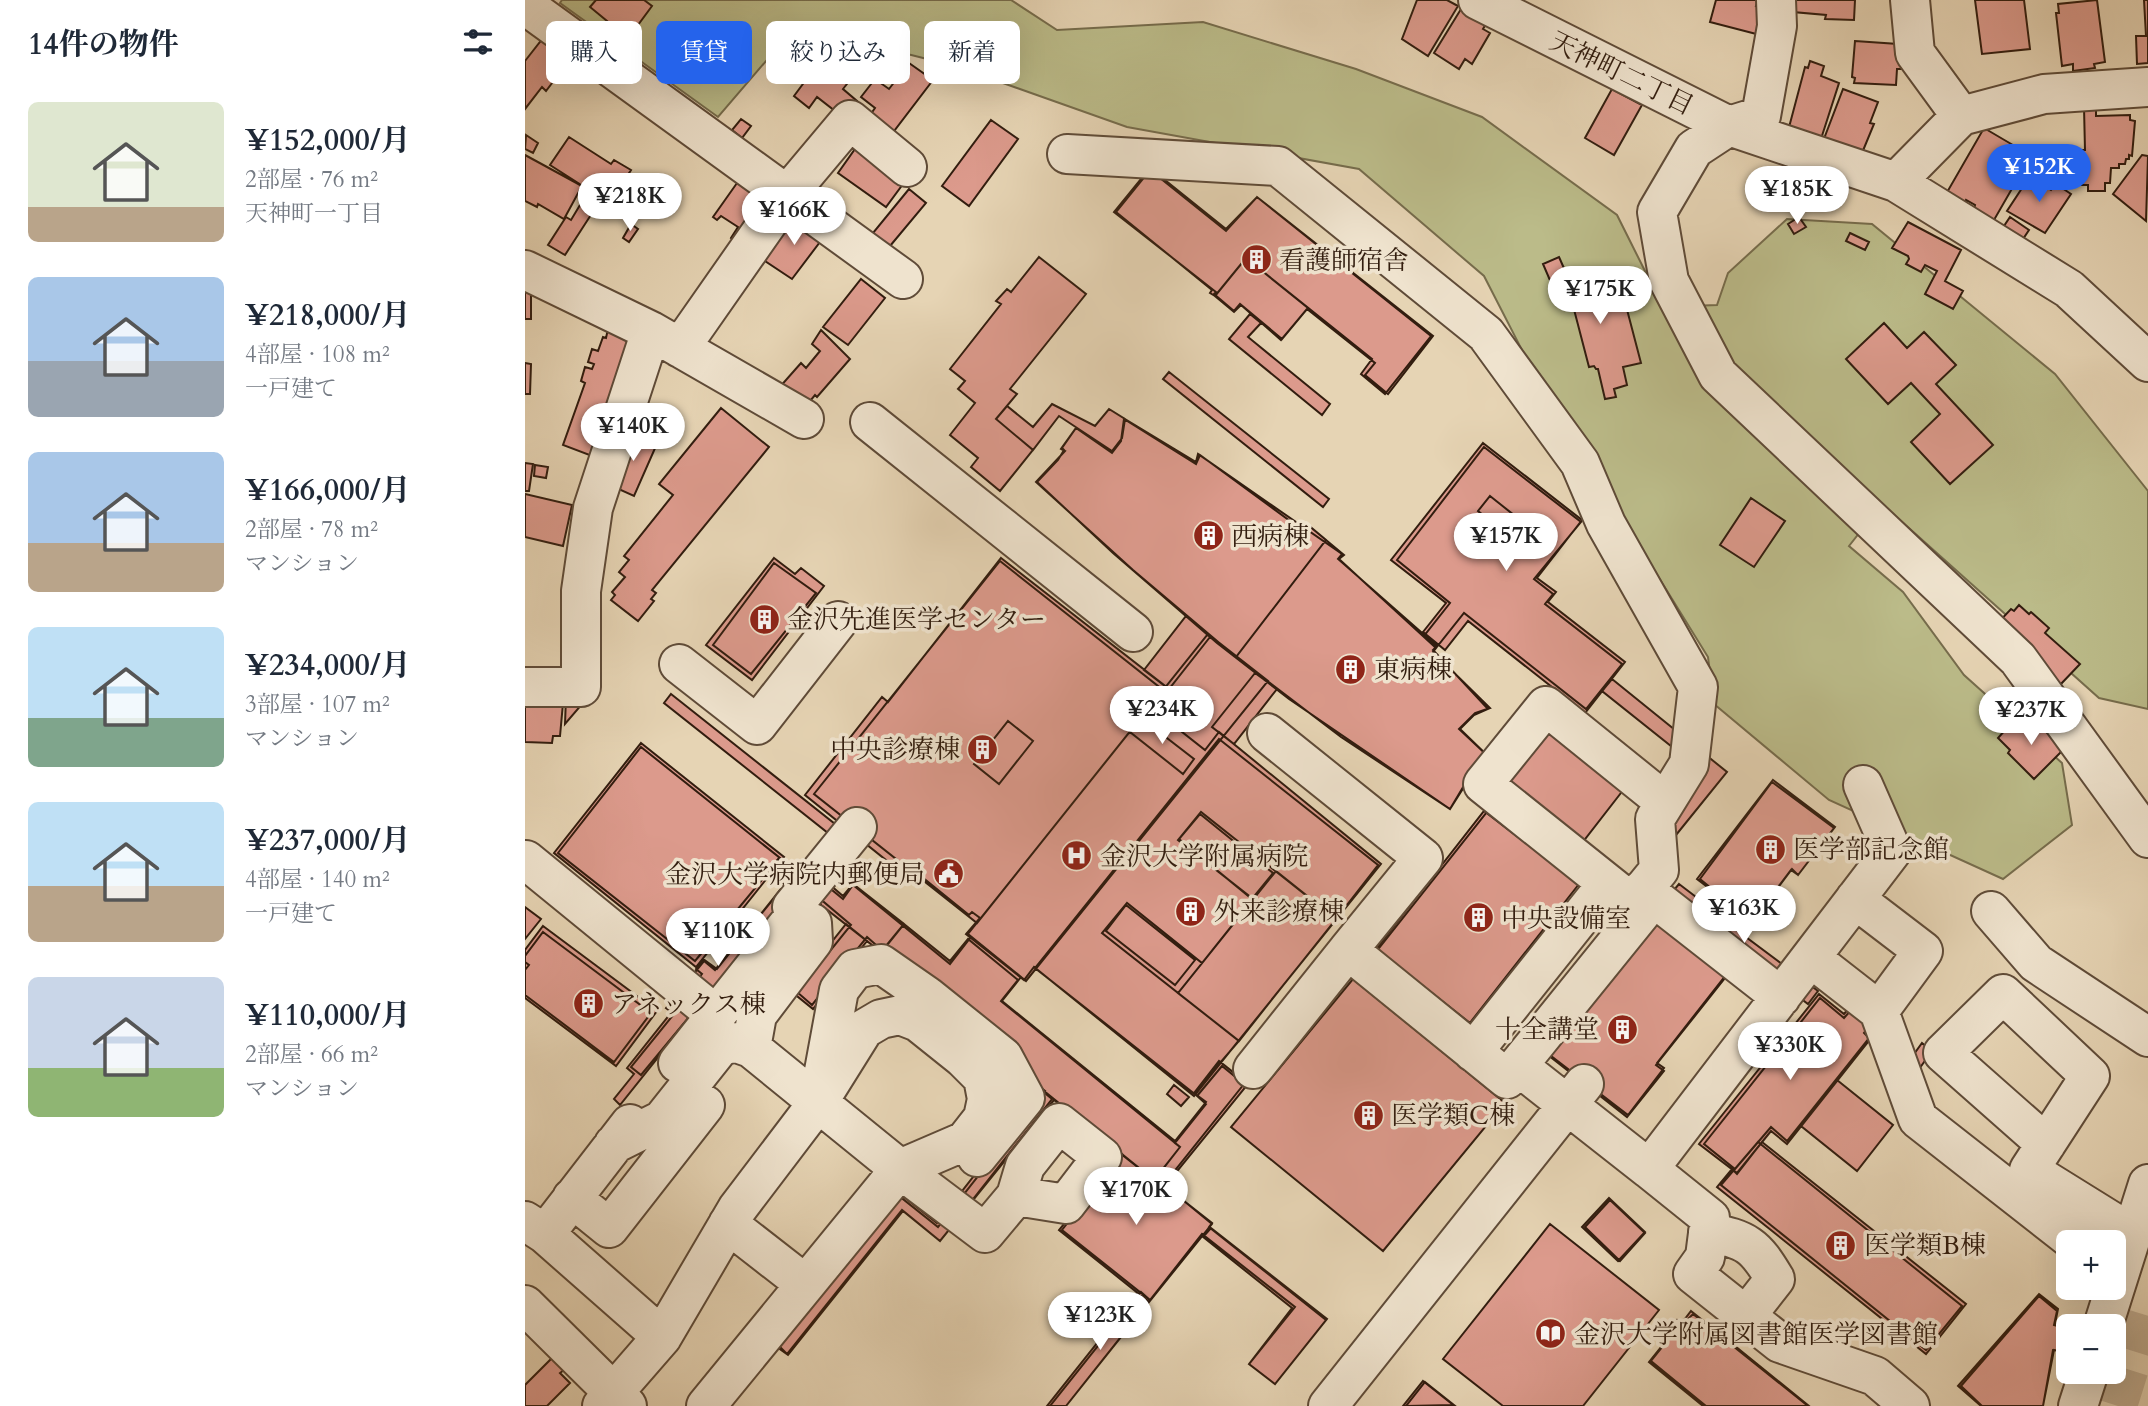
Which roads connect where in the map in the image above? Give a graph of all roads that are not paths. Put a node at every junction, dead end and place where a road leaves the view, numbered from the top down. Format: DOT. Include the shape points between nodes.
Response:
graph roads {
  1 [pos="1478,0"];
  2 [pos="1776,0"];
  3 [pos="1910,0"];
  4 [pos="525,5"];
  5 [pos="2148,87"];
  6 [pos="1961,116"];
  7 [pos="1730,126"];
  8 [pos="1067,153"];
  9 [pos="907,167"];
  10 [pos="1896,182"];
  11 [pos="787,195"];
  12 [pos="525,270"];
  13 [pos="902,279"];
  14 [pos="665,339"];
  15 [pos="2148,362"];
  16 [pos="804,419"];
  17 [pos="870,422"];
  18 [pos="838,621"];
  19 [pos="1133,632"];
  20 [pos="679,664"];
  21 [pos="525,687"];
  22 [pos="1267,733"];
  23 [pos="1863,785"];
  24 [pos="1665,802"];
  25 [pos="857,827"];
  26 [pos="2148,838"];
  27 [pos="526,860"];
  28 [pos="1627,892"];
  29 [pos="1855,900"];
  30 [pos="1991,911"];
  31 [pos="801,914"];
  32 [pos="1348,950"];
  33 [pos="1811,958"];
  34 [pos="1781,997"];
  35 [pos="1879,1011"];
  36 [pos="716,1015"];
  37 [pos="2148,1037"];
  38 [pos="1473,1052"];
  39 [pos="758,1053"];
  40 [pos="1518,1066"];
  41 [pos="1253,1069"];
  42 [pos="1576,1094"];
  43 [pos="818,1101"];
  44 [pos="614,1144"];
  45 [pos="2046,1144"];
  46 [pos="899,1169"];
  47 [pos="1649,1170"];
  48 [pos="2148,1184"];
  49 [pos="1016,1196"];
  50 [pos="572,1198"];
  51 [pos="728,1224"];
  52 [pos="535,1227"];
  53 [pos="2060,1230"];
  54 [pos="1708,1232"];
  55 [pos="2132,1234"];
  56 [pos="2127,1279"];
  57 [pos="805,1284"];
  58 [pos="525,1305"];
  59 [pos="2109,1314"];
  60 [pos="1746,1316"];
  61 [pos="662,1337"];
  62 [pos="2085,1384"];
  63 [pos="614,1402"];
  64 [pos="706,1406"];
  65 [pos="1328,1406"];
  66 [pos="1910,1406"];
  67 [pos="2078,1406"];
  1 -- 7 [label="street, 天神町二丁目"];
  2 -- 7 [label="street" via="1777,26 1761,116"];
  3 -- 6 [label="street" via="1915,53"];
  4 -- 11 [label="street"];
  5 -- 6 [label="street" via="2045,94"];
  6 -- 10 [label="street"];
  7 -- 10 [label="street, 天神町二丁目"];
  7 -- 26 [label="street" via="1694,149 1657,212 1669,281 1719,375 2018,659"];
  8 -- 24 [label="street" via="1278,166 1486,334 1580,463 1606,524 1698,687 1689,764"];
  9 -- 11 [label="street" via="850,120"];
  10 -- 15 [label="street, 天神町二丁目" via="2069,289"];
  11 -- 13 [label="street"];
  11 -- 14 [label="street"];
  12 -- 14 [label="street"];
  14 -- 16 [label="street"];
  14 -- 21 [label="street" via="593,508 580,591 581,687"];
  17 -- 19 [label="street"];
  18 -- 20 [label="street" via="757,725"];
  22 -- 32 [label="street" via="1423,858"];
  23 -- 29 [label="street" via="1892,851"];
  24 -- 28 [label="street" via="1655,819 1659,870"];
  24 -- 28 [label="street" via="1546,706 1483,784"];
  25 -- 31 [label="street"];
  27 -- 36 [label="street"];
  28 -- 34 [label="street"];
  28 -- 38 [label="street"];
  28 -- 40 [label="street" via="1642,912"];
  29 -- 33 [label="street"];
  29 -- 35 [label="street" via="1923,951"];
  30 -- 37 [label="street" via="2036,963"];
  31 -- 36 [label="street"];
  31 -- 39 [label="street" via="813,941 757,1015"];
  32 -- 38 [label="street"];
  32 -- 41 [label="street"];
  33 -- 34 [label="street"];
  33 -- 35 [label="street"];
  34 -- 47 [label="street"];
  35 -- 53 [label="street" via="1917,1119"];
  36 -- 44 [label="street"];
  38 -- 40 [label="street" via="1507,1079"];
  39 -- 43 [label="street"];
  39 -- 44 [label="street" via="734,1042 720,1047 662,1120"];
  39 -- 50 [label="street" via="737,1064 609,1228"];
  40 -- 42 [label="street"];
  42 -- 47 [label="street"];
  42 -- 65 [label="street"];
  43 -- 46 [label="street"];
  43 -- 46 [label="street" via="864,1029 881,1019 900,1015 918,1022 963,1058 983,1078 987,1099 983,1118 965,1141"];
  43 -- 46 [label="street" via="839,990 855,969 881,964 1003,1057 1025,1098 977,1158 930,1171"];
  43 -- 51 [label="street"];
  44 -- 50 [label="street"];
  45 -- 55 [label="street" via="2029,1170"];
  46 -- 49 [label="street" via="985,1233"];
  46 -- 57 [label="street"];
  47 -- 54 [label="street" via="1710,1218"];
  48 -- 55 [label="street"];
  50 -- 52 [label="street"];
  51 -- 57 [label="street"];
  51 -- 61 [label="street"];
  52 -- 61 [label="street"];
  54 -- 60 [label="street" via="1705,1257 1693,1274"];
  54 -- 60 [label="street" via="1738,1238 1761,1254 1775,1279"];
  55 -- 56 [label="street"];
  56 -- 59 [label="street"];
  57 -- 64 [label="street"];
  58 -- 63 [label="street"];
  60 -- 66 [label="street" via="1780,1343 1875,1376"];
  61 -- 63 [label="street"];
  62 -- 67 [label="street"];
}
